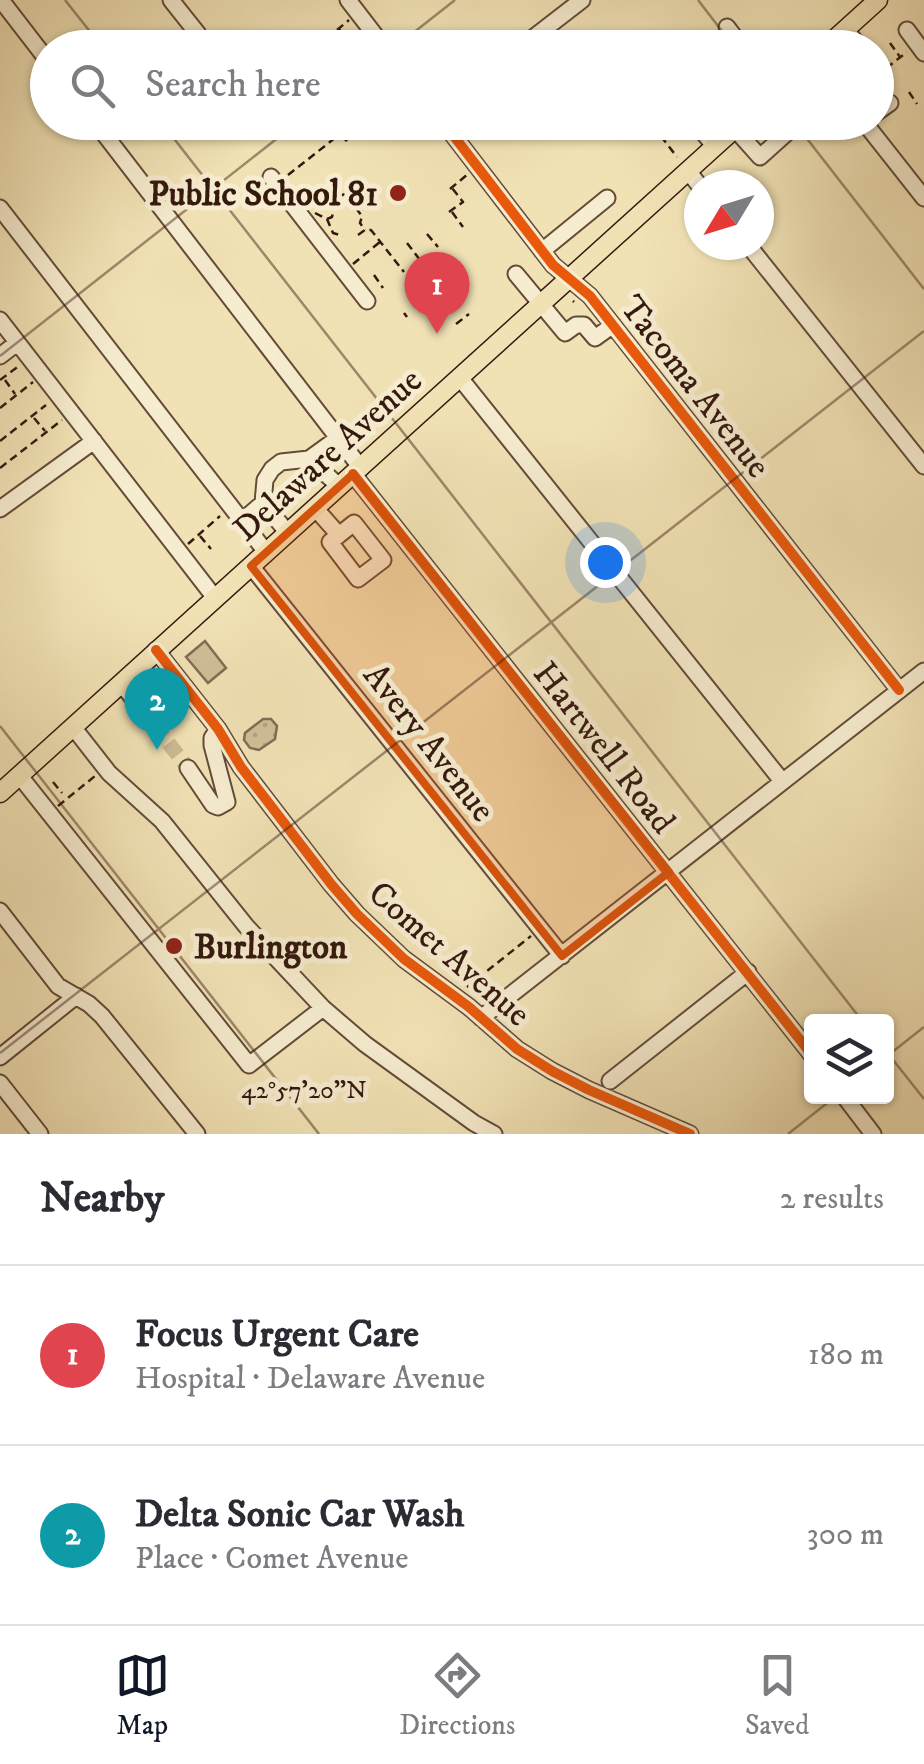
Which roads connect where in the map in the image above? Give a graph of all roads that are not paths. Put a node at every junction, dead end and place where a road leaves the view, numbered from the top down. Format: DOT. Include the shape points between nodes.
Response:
graph roads {
  1 [pos="1,0"];
  2 [pos="171,0"];
  3 [pos="348,0"];
  4 [pos="582,0"];
  5 [pos="878,0"];
  6 [pos="727,27"];
  7 [pos="845,29"];
  8 [pos="195,30"];
  9 [pos="370,30"];
  10 [pos="543,30"];
  11 [pos="729,30"];
  12 [pos="907,30"];
  13 [pos="30,38"];
  14 [pos="918,50"];
  15 [pos="109,140"];
  16 [pos="457,140"];
  17 [pos="709,140"];
  18 [pos="723,140"];
  19 [pos="748,140"];
  20 [pos="779,140"];
  21 [pos="878,140"];
  22 [pos="715,147"];
  23 [pos="689,170"];
  24 [pos="684,175"];
  25 [pos="279,178"];
  26 [pos="606,198"];
  27 [pos="924,198"];
  28 [pos="0,208"];
  29 [pos="542,251"];
  30 [pos="760,260"];
  31 [pos="516,274"];
  32 [pos="570,279"];
  33 [pos="367,301"];
  34 [pos="540,305"];
  35 [pos="0,320"];
  36 [pos="613,325"];
  37 [pos="17,342"];
  38 [pos="0,356"];
  39 [pos="460,378"];
  40 [pos="338,438"];
  41 [pos="94,442"];
  42 [pos="309,459"];
  43 [pos="924,466"];
  44 [pos="351,476"];
  45 [pos="263,504"];
  46 [pos="315,508"];
  47 [pos="0,509"];
  48 [pos="242,522"];
  49 [pos="288,533"];
  50 [pos="339,535"];
  51 [pos="266,552"];
  52 [pos="251,566"];
  53 [pos="216,598"];
  54 [pos="156,650"];
  55 [pos="924,671"];
  56 [pos="121,683"];
  57 [pos="899,690"];
  58 [pos="140,707"];
  59 [pos="73,727"];
  60 [pos="218,729"];
  61 [pos="188,768"];
  62 [pos="19,775"];
  63 [pos="782,782"];
  64 [pos="0,793"];
  65 [pos="669,872"];
  66 [pos="0,912"];
  67 [pos="562,956"];
  68 [pos="748,972"];
  69 [pos="76,996"];
  70 [pos="323,1008"];
  71 [pos="481,1018"];
  72 [pos="804,1045"];
  73 [pos="0,1057"];
  74 [pos="610,1081"];
  75 [pos="0,1083"];
  76 [pos="850,1104"];
  77 [pos="40,1134"];
  78 [pos="197,1134"];
  79 [pos="494,1134"];
  80 [pos="690,1134"];
  81 [pos="873,1134"];
  1 -- 13 [label="street"];
  2 -- 8 [label="street"];
  3 -- 9 [label="street"];
  4 -- 10 [label="street"];
  5 -- 7 [label="main road"];
  6 -- 11 [label="street"];
  12 -- 14 [label="street"];
  15 -- 40 [label="street, Hartwell Road"];
  16 -- 29 [label="street, Tacoma Avenue"];
  17 -- 22 [label="street"];
  18 -- 22 [label="main road, Delaware Avenue"];
  19 -- 20 [label="street" via="760,157"];
  21 -- 27 [label="street"];
  22 -- 23 [label="main road, Delaware Avenue"];
  24 -- 32 [label="main road, Delaware Avenue"];
  25 -- 33 [label="street"];
  26 -- 29 [label="street"];
  28 -- 48 [label="street"];
  29 -- 32 [label="street, Tacoma Avenue"];
  30 -- 43 [label="street"];
  31 -- 34 [label="street"];
  32 -- 34 [label="main road, Delaware Avenue"];
  32 -- 36 [label="street, Tacoma Avenue"];
  34 -- 36 [label="street" via="565,333 584,326 595,338"];
  34 -- 39 [label="main road, Delaware Avenue"];
  35 -- 37 [label="street"];
  36 -- 57 [label="street, Tacoma Avenue"];
  37 -- 38 [label="street"];
  37 -- 41 [label="street"];
  39 -- 44 [label="main road, Delaware Avenue"];
  39 -- 63 [label="street"];
  40 -- 42 [label="street"];
  40 -- 44 [label="street, Hartwell Road"];
  41 -- 47 [label="street"];
  41 -- 53 [label="street"];
  42 -- 44 [label="street"];
  42 -- 45 [label="street" via="272,468"];
  44 -- 46 [label="main road, Delaware Avenue"];
  44 -- 65 [label="street, Hartwell Road"];
  45 -- 48 [label="street"];
  45 -- 49 [label="street"];
  46 -- 49 [label="main road, Delaware Avenue"];
  46 -- 50 [label="street"];
  48 -- 51 [label="street"];
  49 -- 51 [label="main road, Delaware Avenue"];
  51 -- 52 [label="main road, Delaware Avenue"];
  52 -- 53 [label="main road, Delaware Avenue"];
  52 -- 67 [label="street, Avery Avenue"];
  53 -- 54 [label="main road, Delaware Avenue"];
  54 -- 56 [label="main road, Delaware Avenue"];
  54 -- 60 [label="street, Comet Avenue"];
  55 -- 57 [label="street"];
  56 -- 58 [label="street"];
  56 -- 59 [label="main road, Delaware Avenue"];
  57 -- 63 [label="street"];
  59 -- 62 [label="main road, Delaware Avenue"];
  59 -- 70 [label="street"];
  60 -- 61 [label="street" via="212,745 228,802 214,805"];
  60 -- 71 [label="street, Comet Avenue" via="241,768 358,914"];
  62 -- 64 [label="main road, Delaware Avenue"];
  62 -- 70 [label="street" via="250,1065"];
  63 -- 65 [label="street"];
  65 -- 67 [label="street"];
  65 -- 68 [label="street, Hartwell Road"];
  66 -- 69 [label="street" via="58,986"];
  67 -- 71 [label="street"];
  68 -- 72 [label="street, Hartwell Road"];
  68 -- 74 [label="street"];
  69 -- 73 [label="street"];
  69 -- 78 [label="street" via="102,1016"];
  70 -- 79 [label="street"];
  71 -- 80 [label="street, Comet Avenue" via="552,1070"];
  75 -- 77 [label="street"];
  76 -- 81 [label="street"];
}
